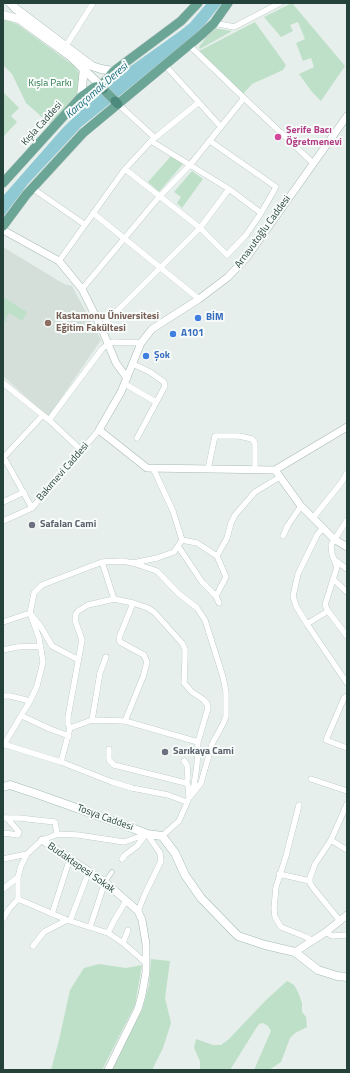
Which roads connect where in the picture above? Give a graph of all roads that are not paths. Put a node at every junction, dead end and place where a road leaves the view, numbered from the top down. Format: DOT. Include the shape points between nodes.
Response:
graph roads {
  1 [pos="10,3"];
  2 [pos="93,3"];
  3 [pos="198,3"];
  4 [pos="228,3"];
  5 [pos="280,3"];
  6 [pos="3,15"];
  7 [pos="214,23"];
  8 [pos="190,46"];
  9 [pos="64,48"];
  10 [pos="165,65"];
  11 [pos="84,68"];
  12 [pos="114,71"];
  13 [pos="102,88"];
  14 [pos="81,97"];
  15 [pos="244,98"];
  16 [pos="116,102"];
  17 [pos="198,103"];
  18 [pos="347,116"];
  19 [pos="221,127"];
  20 [pos="153,140"];
  21 [pos="210,141"];
  22 [pos="313,163"];
  23 [pos="190,165"];
  24 [pos="125,169"];
  25 [pos="3,183"];
  26 [pos="32,188"];
  27 [pos="229,189"];
  28 [pos="159,197"];
  29 [pos="94,213"];
  30 [pos="261,213"];
  31 [pos="84,224"];
  32 [pos="3,226"];
  33 [pos="200,228"];
  34 [pos="3,230"];
  35 [pos="125,238"];
  36 [pos="59,261"];
  37 [pos="160,267"];
  38 [pos="82,289"];
  39 [pos="199,299"];
  40 [pos="101,327"];
  41 [pos="141,343"];
  42 [pos="108,344"];
  43 [pos="133,364"];
  44 [pos="126,381"];
  45 [pos="3,383"];
  46 [pos="156,402"];
  47 [pos="43,415"];
  48 [pos="49,420"];
  49 [pos="347,427"];
  50 [pos="100,430"];
  51 [pos="137,438"];
  52 [pos="82,451"];
  53 [pos="4,456"];
  54 [pos="153,468"];
  55 [pos="208,469"];
  56 [pos="255,470"];
  57 [pos="275,470"];
  58 [pos="347,473"];
  59 [pos="280,477"];
  60 [pos="24,492"];
  61 [pos="3,502"];
  62 [pos="301,506"];
  63 [pos="32,508"];
  64 [pos="313,518"];
  65 [pos="347,520"];
  66 [pos="3,521"];
  67 [pos="323,528"];
  68 [pos="283,536"];
  69 [pos="334,539"];
  70 [pos="182,540"];
  71 [pos="178,546"];
  72 [pos="347,547"];
  73 [pos="217,556"];
  74 [pos="334,560"];
  75 [pos="102,562"];
  76 [pos="133,563"];
  77 [pos="347,569"];
  78 [pos="333,580"];
  79 [pos="347,592"];
  80 [pos="216,596"];
  81 [pos="114,599"];
  82 [pos="133,603"];
  83 [pos="219,603"];
  84 [pos="328,611"];
  85 [pos="30,613"];
  86 [pos="3,622"];
  87 [pos="307,624"];
  88 [pos="347,636"];
  89 [pos="40,646"];
  90 [pos="3,650"];
  91 [pos="106,657"];
  92 [pos="78,659"];
  93 [pos="347,683"];
  94 [pos="3,696"];
  95 [pos="347,696"];
  96 [pos="30,701"];
  97 [pos="22,716"];
  98 [pos="92,720"];
  99 [pos="125,721"];
  100 [pos="70,728"];
  101 [pos="69,736"];
  102 [pos="198,742"];
  103 [pos="3,744"];
  104 [pos="347,748"];
  105 [pos="110,749"];
  106 [pos="184,761"];
  107 [pos="60,762"];
  108 [pos="311,779"];
  109 [pos="186,783"];
  110 [pos="7,785"];
  111 [pos="347,790"];
  112 [pos="193,792"];
  113 [pos="188,800"];
  114 [pos="299,805"];
  115 [pos="347,805"];
  116 [pos="5,818"];
  117 [pos="3,833"];
  118 [pos="57,834"];
  119 [pos="147,834"];
  120 [pos="162,836"];
  121 [pos="42,840"];
  122 [pos="332,840"];
  123 [pos="347,850"];
  124 [pos="27,854"];
  125 [pos="70,858"];
  126 [pos="122,859"];
  127 [pos="3,860"];
  128 [pos="89,871"];
  129 [pos="112,872"];
  130 [pos="279,874"];
  131 [pos="18,877"];
  132 [pos="310,881"];
  133 [pos="105,882"];
  134 [pos="3,889"];
  135 [pos="18,900"];
  136 [pos="126,901"];
  137 [pos="138,911"];
  138 [pos="52,914"];
  139 [pos="347,916"];
  140 [pos="3,919"];
  141 [pos="68,921"];
  142 [pos="340,921"];
  143 [pos="90,927"];
  144 [pos="128,930"];
  145 [pos="326,932"];
  146 [pos="108,933"];
  147 [pos="347,935"];
  148 [pos="313,941"];
  149 [pos="123,943"];
  150 [pos="33,946"];
  151 [pos="295,952"];
  152 [pos="146,963"];
  153 [pos="347,977"];
  154 [pos="108,1070"];
  1 -- 9 [label="main road"];
  2 -- 9 [label="street"];
  3 -- 12 [label="main road" via="181,21"];
  4 -- 7 [label="main road"];
  5 -- 7 [label="street" via="234,27"];
  6 -- 9 [label="main road" via="19,19"];
  7 -- 8 [label="main road"];
  8 -- 10 [label="main road"];
  8 -- 15 [label="street"];
  9 -- 11 [label="main road"];
  9 -- 12 [label="main road" via="92,66"];
  10 -- 16 [label="main road"];
  10 -- 17 [label="street"];
  11 -- 13 [label="main road"];
  11 -- 14 [label="main road"];
  12 -- 13 [label="main road"];
  13 -- 14 [label="main road, Kışla Caddesi" via="95,87"];
  13 -- 16 [label="main road"];
  14 -- 25 [label="main road, Kışla Caddesi"];
  15 -- 19 [label="street"];
  15 -- 22 [label="street"];
  16 -- 20 [label="street"];
  16 -- 26 [label="main road" via="82,132"];
  17 -- 19 [label="street"];
  17 -- 20 [label="street"];
  18 -- 22 [label="street, Arnavutoğlu Caddesi"];
  19 -- 21 [label="street"];
  20 -- 23 [label="street"];
  20 -- 24 [label="street"];
  21 -- 23 [label="street"];
  21 -- 30 [label="street" via="276,187"];
  22 -- 39 [label="street, Arnavutoğlu Caddesi" via="247,257 228,277"];
  23 -- 27 [label="street"];
  23 -- 28 [label="street"];
  24 -- 28 [label="street"];
  24 -- 29 [label="street"];
  26 -- 31 [label="street"];
  26 -- 32 [label="main road"];
  27 -- 30 [label="street"];
  27 -- 33 [label="street"];
  28 -- 33 [label="street"];
  28 -- 35 [label="street"];
  29 -- 31 [label="street"];
  29 -- 35 [label="street"];
  30 -- 33 [label="street" via="246,235 227,255"];
  31 -- 36 [label="street"];
  33 -- 37 [label="street"];
  34 -- 36 [label="street"];
  35 -- 37 [label="street"];
  35 -- 38 [label="street"];
  36 -- 38 [label="street"];
  37 -- 39 [label="street"];
  37 -- 40 [label="street"];
  38 -- 40 [label="street"];
  39 -- 41 [label="street, Arnavutoğlu Caddesi" via="152,329"];
  40 -- 42 [label="street"];
  41 -- 42 [label="street"];
  41 -- 43 [label="street, Arnavutoğlu Caddesi"];
  42 -- 44 [label="street"];
  42 -- 48 [label="street"];
  43 -- 44 [label="street, Arnavutoğlu Caddesi"];
  43 -- 46 [label="street" via="164,382 165,386"];
  44 -- 46 [label="street"];
  44 -- 50 [label="street, Arnavutoğlu Caddesi"];
  45 -- 47 [label="street"];
  46 -- 51 [label="street"];
  47 -- 48 [label="street"];
  47 -- 53 [label="street"];
  48 -- 52 [label="street"];
  49 -- 57 [label="street"];
  50 -- 52 [label="street, Bakımevi Caddesi"];
  50 -- 54 [label="street" via="147,468"];
  52 -- 63 [label="street, Bakımevi Caddesi"];
  53 -- 60 [label="street"];
  54 -- 55 [label="street"];
  54 -- 70 [label="street" via="173,511"];
  55 -- 56 [label="street"];
  55 -- 56 [label="street" via="215,436 239,436 255,443"];
  56 -- 57 [label="street"];
  57 -- 59 [label="street"];
  58 -- 64 [label="street"];
  59 -- 62 [label="street"];
  59 -- 73 [label="street" via="256,492 235,515"];
  60 -- 61 [label="street"];
  60 -- 63 [label="street"];
  62 -- 64 [label="street"];
  62 -- 68 [label="street"];
  63 -- 66 [label="street, Bakımevi Caddesi"];
  64 -- 67 [label="street"];
  65 -- 69 [label="street"];
  67 -- 69 [label="street"];
  67 -- 87 [label="street" via="316,535 298,574 294,596 296,606"];
  69 -- 72 [label="street"];
  69 -- 74 [label="street" via="331,545"];
  70 -- 71 [label="street"];
  70 -- 73 [label="street" via="197,543"];
  71 -- 76 [label="street" via="174,552"];
  71 -- 80 [label="street" via="202,582"];
  73 -- 80 [label="street" via="226,577"];
  74 -- 77 [label="street"];
  74 -- 78 [label="street" via="337,567"];
  75 -- 76 [label="street"];
  75 -- 81 [label="street"];
  75 -- 85 [label="street" via="42,585 34,593"];
  76 -- 112 [label="street" via="157,571 178,593 198,608 205,620 223,676 226,716 212,744 201,783"];
  78 -- 79 [label="street"];
  78 -- 84 [label="street" via="326,605"];
  80 -- 83 [label="street"];
  81 -- 82 [label="street"];
  81 -- 92 [label="street" via="88,605 76,614 75,620 82,640"];
  82 -- 99 [label="street" via="119,638 120,642 144,655 147,662"];
  82 -- 102 [label="street" via="154,612 185,649 184,683 204,700 208,708"];
  84 -- 87 [label="street"];
  84 -- 88 [label="street"];
  85 -- 86 [label="street"];
  85 -- 89 [label="street"];
  85 -- 92 [label="street" via="52,646"];
  87 -- 93 [label="street"];
  89 -- 90 [label="street"];
  89 -- 96 [label="street" via="43,662"];
  91 -- 98 [label="street" via="100,673"];
  92 -- 100 [label="street" via="68,717"];
  94 -- 96 [label="street"];
  95 -- 104 [label="street" via="326,740"];
  96 -- 97 [label="street"];
  97 -- 101 [label="street"];
  97 -- 103 [label="street"];
  98 -- 99 [label="street"];
  98 -- 100 [label="street"];
  99 -- 102 [label="street"];
  100 -- 101 [label="street"];
  101 -- 107 [label="street"];
  102 -- 112 [label="street"];
  103 -- 107 [label="street"];
  105 -- 109 [label="street" via="109,760 114,765"];
  106 -- 109 [label="street" via="188,770"];
  107 -- 113 [label="street" via="132,788"];
  108 -- 111 [label="street"];
  109 -- 113 [label="street"];
  110 -- 119 [label="main road, Tosya Caddesi"];
  112 -- 113 [label="street"];
  113 -- 120 [label="street" via="179,821"];
  114 -- 130 [label="street"];
  115 -- 122 [label="street"];
  116 -- 117 [label="street" via="19,832 18,835"];
  116 -- 118 [label="street" via="55,822"];
  118 -- 119 [label="street" via="124,842"];
  118 -- 121 [label="street"];
  119 -- 120 [label="main road, Tosya Caddesi"];
  119 -- 126 [label="street"];
  119 -- 137 [label="street" via="160,854 161,861"];
  120 -- 151 [label="main road" via="201,898 238,936"];
  121 -- 124 [label="street"];
  121 -- 125 [label="street, Budaktepesi Sokak"];
  122 -- 123 [label="street"];
  122 -- 132 [label="street" via="315,864"];
  124 -- 127 [label="street"];
  124 -- 131 [label="street"];
  125 -- 128 [label="street, Budaktepesi Sokak"];
  125 -- 138 [label="street"];
  128 -- 133 [label="street, Budaktepesi Sokak"];
  128 -- 141 [label="street"];
  129 -- 133 [label="street"];
  130 -- 132 [label="street"];
  130 -- 148 [label="street" via="274,900 278,924"];
  131 -- 134 [label="street"];
  131 -- 135 [label="street"];
  132 -- 142 [label="street"];
  133 -- 136 [label="street, Budaktepesi Sokak"];
  133 -- 143 [label="street"];
  135 -- 138 [label="street"];
  135 -- 140 [label="street"];
  136 -- 137 [label="street, Budaktepesi Sokak"];
  136 -- 146 [label="street"];
  137 -- 152 [label="street" via="144,932"];
  138 -- 141 [label="street"];
  139 -- 142 [label="street"];
  141 -- 143 [label="street"];
  141 -- 150 [label="street" via="44,932"];
  142 -- 145 [label="street"];
  143 -- 146 [label="street"];
  144 -- 149 [label="street"];
  145 -- 147 [label="street" via="332,936"];
  145 -- 148 [label="street"];
  146 -- 149 [label="street"];
  148 -- 151 [label="street"];
  149 -- 152 [label="street"];
  151 -- 153 [label="main road" via="318,970"];
  152 -- 154 [label="street" via="145,981 138,1009"];
}
